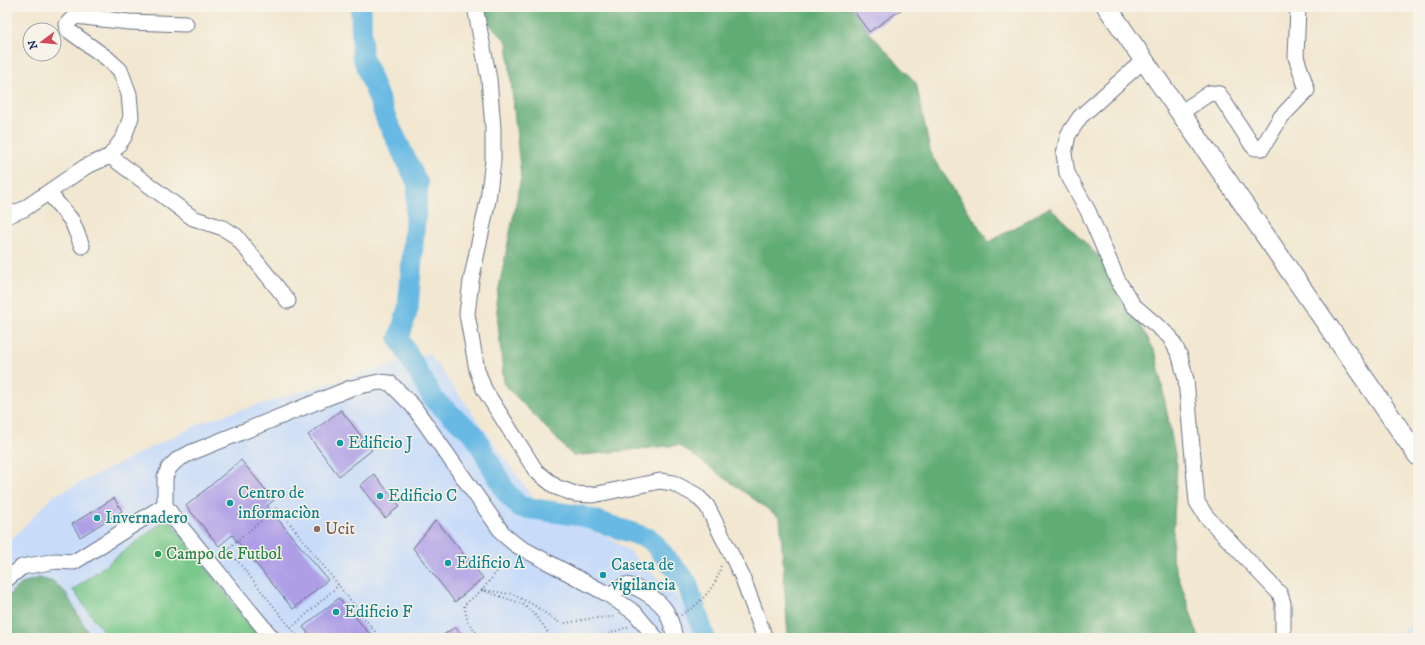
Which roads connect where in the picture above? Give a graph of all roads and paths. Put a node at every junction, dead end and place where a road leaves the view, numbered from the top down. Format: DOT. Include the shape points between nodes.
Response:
graph roads {
  1 [pos="475,7"];
  2 [pos="1107,7"];
  3 [pos="1298,7"];
  4 [pos="186,24"];
  5 [pos="1144,60"];
  6 [pos="1180,113"];
  7 [pos="110,156"];
  8 [pos="49,193"];
  9 [pos="7,216"];
  10 [pos="82,246"];
  11 [pos="288,301"];
  12 [pos="1418,456"];
  13 [pos="165,505"];
  14 [pos="516,545"];
  15 [pos="725,545"];
  16 [pos="7,579"];
  17 [pos="339,585"];
  18 [pos="482,590"];
  19 [pos="609,595"];
  20 [pos="686,612"];
  21 [pos="623,618"];
  22 [pos="645,623"];
  23 [pos="291,628"];
  24 [pos="272,638"];
  25 [pos="299,638"];
  26 [pos="380,638"];
  27 [pos="481,638"];
  28 [pos="551,638"];
  29 [pos="597,638"];
  30 [pos="656,638"];
  31 [pos="675,638"];
  32 [pos="765,638"];
  33 [pos="1283,638"];
  1 -- 15 [label="street" via="489,79 493,160 467,314 477,370 484,389 536,471 556,487 575,494 593,494 660,481 673,483 696,495 707,506"];
  2 -- 5 [label="main road"];
  3 -- 6 [label="street" via="1296,58 1307,90 1281,117 1262,148 1255,148 1252,145 1219,94 1210,93"];
  4 -- 7 [label="street" via="129,22 75,16 67,24 68,30 120,70 129,94 131,117 124,137"];
  5 -- 6 [label="main road"];
  5 -- 33 [label="street" via="1080,118 1068,135 1064,154 1067,173 1088,211 1118,281 1133,305 1170,337 1180,356 1186,380 1197,502 1206,516 1280,594 1283,603"];
  6 -- 12 [label="main road"];
  7 -- 8 [label="street" via="65,179"];
  7 -- 11 [label="street" via="193,218 223,228 236,236"];
  8 -- 9 [label="street" via="24,209"];
  8 -- 10 [label="street" via="72,221"];
  13 -- 14 [label="street" via="165,477 177,460 351,388 379,382 390,383 412,406 498,528"];
  13 -- 16 [label="street" via="74,562 56,561 22,567"];
  13 -- 24 [label="street"];
  14 -- 18 [label="path" via="511,556"];
  14 -- 19 [label="street"];
  15 -- 20 [label="path" via="720,575 710,590"];
  15 -- 32 [label="street" via="742,576"];
  17 -- 23 [label="path"];
  17 -- 23 [label="path" via="276,507 228,549"];
  17 -- 26 [label="path"];
  18 -- 21 [label="path" via="512,594 561,624 603,616"];
  18 -- 27 [label="path" via="464,605 468,622"];
  18 -- 28 [label="path" via="518,602 541,621"];
  19 -- 22 [label="street"];
  19 -- 31 [label="street" via="625,585 639,588 665,610"];
  22 -- 29 [label="path"];
  22 -- 30 [label="street"];
  23 -- 25 [label="path"];
}
